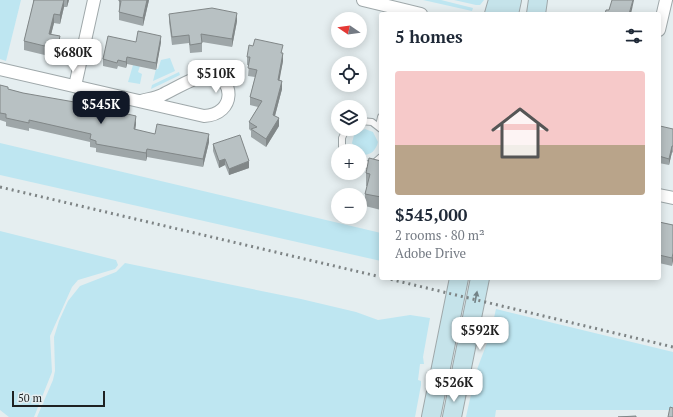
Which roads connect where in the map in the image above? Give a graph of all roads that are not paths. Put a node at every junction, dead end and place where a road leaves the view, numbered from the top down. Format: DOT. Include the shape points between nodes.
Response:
graph roads {
  1 [pos="94,0"];
  2 [pos="363,0"];
  3 [pos="498,0"];
  4 [pos="512,0"];
  5 [pos="522,0"];
  6 [pos="538,0"];
  7 [pos="668,6"];
  8 [pos="407,12"];
  9 [pos="495,12"];
  10 [pos="509,12"];
  11 [pos="521,12"];
  12 [pos="536,12"];
  13 [pos="661,25"];
  14 [pos="0,69"];
  15 [pos="75,86"];
  16 [pos="141,101"];
  17 [pos="367,122"];
  18 [pos="379,127"];
  19 [pos="379,159"];
  20 [pos="367,164"];
  21 [pos="661,195"];
  22 [pos="673,198"];
  23 [pos="459,280"];
  24 [pos="480,280"];
  25 [pos="433,408"];
  26 [pos="441,417"];
  27 [pos="452,417"];
  1 -- 15 [label="street"];
  2 -- 8 [label="street"];
  3 -- 9 [label="main road"];
  4 -- 10 [label="main road"];
  5 -- 11 [label="main road"];
  6 -- 12 [label="main road"];
  7 -- 13 [label="street"];
  14 -- 15 [label="street"];
  15 -- 16 [label="street"];
  16 -- 16 [label="street" via="160,96 210,75 218,76 228,90 225,108 212,115 196,114"];
  17 -- 18 [label="lane"];
  19 -- 20 [label="lane"];
  21 -- 22 [label="street"];
  23 -- 25 [label="main road"];
  27 -- 24 [label="main road, one-way"];
  25 -- 26 [label="main road" via="440,410"];
}
